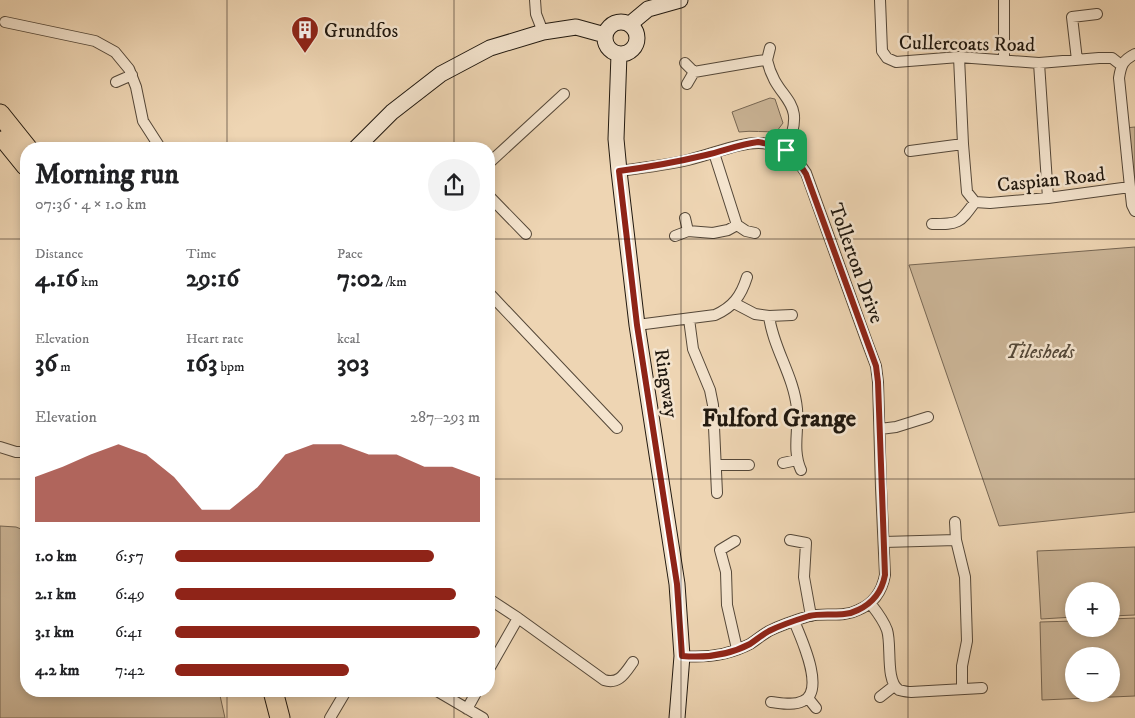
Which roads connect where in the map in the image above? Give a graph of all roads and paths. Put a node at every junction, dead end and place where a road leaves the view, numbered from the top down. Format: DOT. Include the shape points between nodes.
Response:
graph roads {
  1 [pos="535,0"];
  2 [pos="680,0"];
  3 [pos="880,0"];
  4 [pos="1004,0"];
  5 [pos="1097,14"];
  6 [pos="5,22"];
  7 [pos="630,24"];
  8 [pos="543,32"];
  9 [pos="605,35"];
  10 [pos="770,48"];
  11 [pos="619,54"];
  12 [pos="1135,54"];
  13 [pos="959,56"];
  14 [pos="767,60"];
  15 [pos="1004,60"];
  16 [pos="1077,60"];
  17 [pos="685,63"];
  18 [pos="1039,63"];
  19 [pos="1121,65"];
  20 [pos="694,72"];
  21 [pos="132,75"];
  22 [pos="116,82"];
  23 [pos="687,84"];
  24 [pos="564,94"];
  25 [pos="0,114"];
  26 [pos="1130,127"];
  27 [pos="0,134"];
  28 [pos="22,142"];
  29 [pos="156,142"];
  30 [pos="363,142"];
  31 [pos="963,144"];
  32 [pos="786,150"];
  33 [pos="910,151"];
  34 [pos="714,153"];
  35 [pos="495,157"];
  36 [pos="20,159"];
  37 [pos="619,171"];
  38 [pos="1130,187"];
  39 [pos="1048,198"];
  40 [pos="495,202"];
  41 [pos="975,202"];
  42 [pos="1135,211"];
  43 [pos="685,218"];
  44 [pos="932,224"];
  45 [pos="737,225"];
  46 [pos="688,231"];
  47 [pos="755,233"];
  48 [pos="526,234"];
  49 [pos="675,236"];
  50 [pos="747,277"];
  51 [pos="495,299"];
  52 [pos="734,304"];
  53 [pos="792,315"];
  54 [pos="769,316"];
  55 [pos="689,319"];
  56 [pos="637,325"];
  57 [pos="928,418"];
  58 [pos="617,428"];
  59 [pos="880,429"];
  60 [pos="0,447"];
  61 [pos="20,452"];
  62 [pos="797,460"];
  63 [pos="783,463"];
  64 [pos="749,464"];
  65 [pos="716,465"];
  66 [pos="802,470"];
  67 [pos="717,493"];
  68 [pos="955,522"];
  69 [pos="790,540"];
  70 [pos="956,540"];
  71 [pos="735,541"];
  72 [pos="884,542"];
  73 [pos="495,602"];
  74 [pos="870,603"];
  75 [pos="811,616"];
  76 [pos="518,618"];
  77 [pos="794,621"];
  78 [pos="737,649"];
  79 [pos="682,656"];
  80 [pos="495,658"];
  81 [pos="633,662"];
  82 [pos="894,686"];
  83 [pos="962,688"];
  84 [pos="982,688"];
  85 [pos="263,697"];
  86 [pos="275,697"];
  87 [pos="342,697"];
  88 [pos="447,697"];
  89 [pos="474,697"];
  90 [pos="880,697"];
  91 [pos="808,698"];
  92 [pos="771,702"];
  93 [pos="816,708"];
  94 [pos="467,709"];
  95 [pos="268,718"];
  96 [pos="280,718"];
  97 [pos="330,718"];
  98 [pos="483,718"];
  99 [pos="677,718"];
  1 -- 8 [label="street"];
  2 -- 7 [label="street" via="648,9"];
  3 -- 13 [label="street, Cullercoats Road" via="882,51 887,58 896,62"];
  4 -- 15 [label="street"];
  5 -- 16 [label="street" via="1072,17"];
  6 -- 21 [label="street" via="95,40 115,52"];
  7 -- 9 [label="street" via="616,22"];
  7 -- 11 [label="street" via="636,30 637,43 630,52"];
  8 -- 9 [label="street" via="576,27"];
  8 -- 30 [label="street" via="490,48 441,74 392,112"];
  9 -- 11 [label="street" via="609,49"];
  10 -- 14 [label="street"];
  11 -- 37 [label="street, Ringway" via="616,139"];
  12 -- 19 [label="street"];
  13 -- 15 [label="street, Cullercoats Road"];
  13 -- 31 [label="street, Caspian Road"];
  14 -- 20 [label="street"];
  14 -- 32 [label="street" via="769,70 791,103 795,115 795,126"];
  15 -- 18 [label="street, Cullercoats Road"];
  16 -- 18 [label="street, Cullercoats Road"];
  16 -- 19 [label="street, Cullercoats Road" via="1112,58"];
  17 -- 20 [label="street"];
  18 -- 39 [label="street"];
  19 -- 26 [label="street" via="1119,78"];
  20 -- 23 [label="street"];
  21 -- 22 [label="street"];
  21 -- 29 [label="street" via="143,121"];
  24 -- 35 [label="street"];
  25 -- 28 [label="highway"];
  26 -- 38 [label="street"];
  27 -- 36 [label="highway"];
  31 -- 33 [label="street"];
  31 -- 41 [label="street, Caspian Road" via="967,192"];
  32 -- 34 [label="street" via="758,142"];
  32 -- 59 [label="street, Tollerton Drive" via="806,174 876,366"];
  34 -- 37 [label="street"];
  34 -- 45 [label="street"];
  37 -- 56 [label="street, Ringway"];
  38 -- 39 [label="street, Caspian Road"];
  38 -- 42 [label="street"];
  39 -- 41 [label="street, Caspian Road"];
  40 -- 48 [label="street"];
  41 -- 44 [label="street, Caspian Road" via="955,224"];
  43 -- 46 [label="street"];
  45 -- 46 [label="street" via="713,233"];
  45 -- 47 [label="street"];
  46 -- 49 [label="street"];
  50 -- 52 [label="street"];
  51 -- 58 [label="street"];
  52 -- 54 [label="street" via="755,314"];
  52 -- 55 [label="street" via="715,315"];
  53 -- 54 [label="street"];
  54 -- 62 [label="street" via="771,330 793,387 797,409"];
  55 -- 56 [label="street"];
  55 -- 65 [label="street" via="693,349 714,406"];
  56 -- 79 [label="street, Ringway" via="677,584"];
  57 -- 59 [label="street"];
  59 -- 72 [label="street, Tollerton Drive"];
  60 -- 61 [label="street"];
  62 -- 63 [label="street"];
  62 -- 66 [label="street"];
  64 -- 65 [label="street"];
  65 -- 67 [label="street"];
  68 -- 70 [label="street"];
  69 -- 75 [label="street" via="806,543 804,577"];
  70 -- 72 [label="street"];
  70 -- 83 [label="street" via="964,577 967,641"];
  71 -- 78 [label="street" via="720,550"];
  72 -- 74 [label="street, Tollerton Drive" via="883,585"];
  73 -- 76 [label="street"];
  74 -- 75 [label="street" via="847,614"];
  74 -- 82 [label="street" via="887,631"];
  75 -- 77 [label="street"];
  76 -- 80 [label="street"];
  76 -- 81 [label="street" via="604,680 616,681"];
  77 -- 78 [label="street"];
  77 -- 91 [label="street" via="812,674"];
  78 -- 79 [label="street" via="706,656"];
  79 -- 99 [label="street, Ringway"];
  82 -- 83 [label="street" via="911,692"];
  82 -- 90 [label="street"];
  83 -- 84 [label="street"];
  85 -- 95 [label="highway"];
  86 -- 96 [label="highway"];
  87 -- 97 [label="street"];
  88 -- 94 [label="street"];
  89 -- 94 [label="street"];
  91 -- 92 [label="street" via="795,704"];
  91 -- 93 [label="street"];
  94 -- 98 [label="street"];
}
